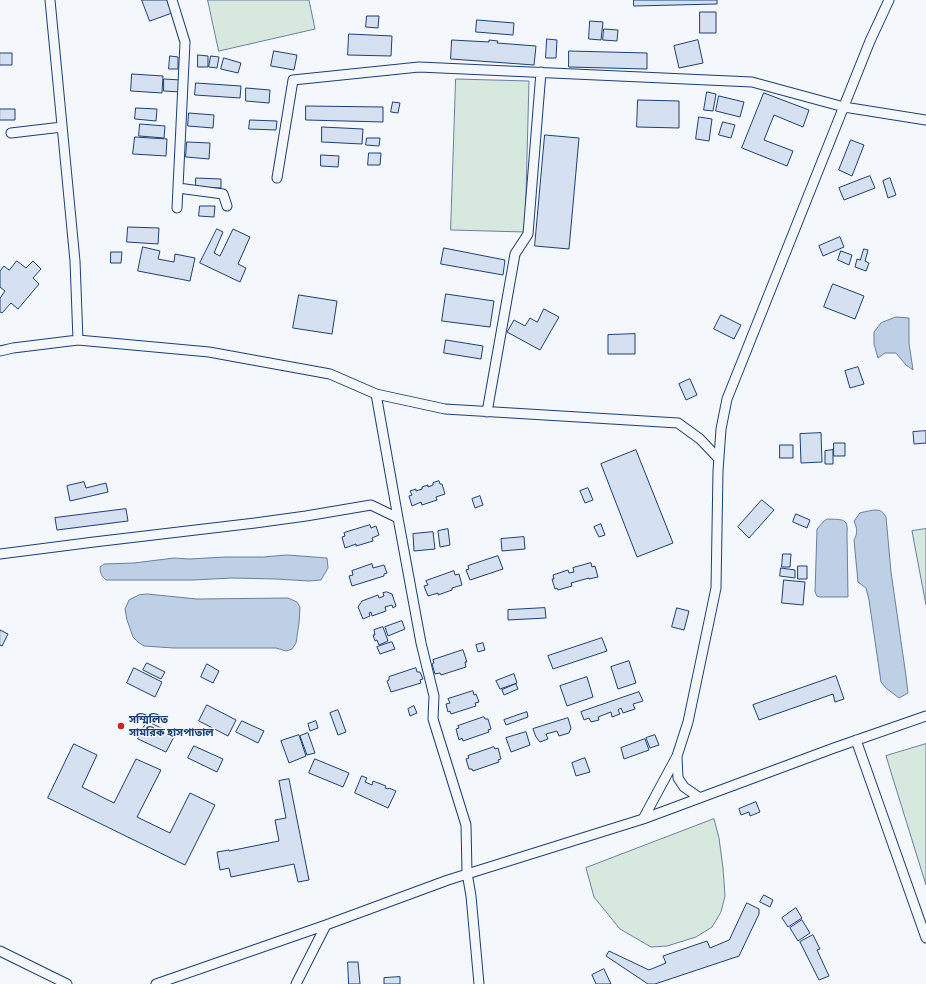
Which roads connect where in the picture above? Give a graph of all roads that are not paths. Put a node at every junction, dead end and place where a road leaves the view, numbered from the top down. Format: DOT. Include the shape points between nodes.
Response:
graph roads {
  1 [pos="50,0"];
  2 [pos="172,0"];
  3 [pos="889,0"];
  4 [pos="541,72"];
  5 [pos="844,107"];
  6 [pos="926,120"];
  7 [pos="62,127"];
  8 [pos="11,133"];
  9 [pos="277,178"];
  10 [pos="178,188"];
  11 [pos="227,206"];
  12 [pos="177,208"];
  13 [pos="78,340"];
  14 [pos="0,351"];
  15 [pos="376,394"];
  16 [pos="487,412"];
  17 [pos="718,459"];
  18 [pos="398,518"];
  19 [pos="0,554"];
  20 [pos="926,716"];
  21 [pos="856,740"];
  22 [pos="677,756"];
  23 [pos="700,798"];
  24 [pos="643,819"];
  25 [pos="467,873"];
  26 [pos="326,925"];
  27 [pos="926,938"];
  28 [pos="0,952"];
  29 [pos="66,984"];
  30 [pos="156,984"];
  31 [pos="296,984"];
  32 [pos="479,984"];
  1 -- 7 [label="street"];
  2 -- 10 [label="street" via="185,42"];
  3 -- 5 [label="street"];
  4 -- 5 [label="street" via="752,82"];
  4 -- 9 [label="street" via="419,66 293,80"];
  4 -- 16 [label="street" via="528,234 515,254"];
  5 -- 6 [label="street"];
  5 -- 17 [label="street" via="727,399"];
  7 -- 8 [label="street"];
  7 -- 13 [label="street" via="75,261"];
  10 -- 11 [label="street" via="223,194"];
  10 -- 12 [label="street"];
  13 -- 14 [label="street"];
  13 -- 15 [label="street" via="209,352 330,374"];
  15 -- 16 [label="street" via="445,409"];
  15 -- 18 [label="street"];
  16 -- 17 [label="street" via="678,423 700,439"];
  17 -- 22 [label="street" via="716,588 688,722"];
  18 -- 19 [label="street" via="371,505 255,523"];
  18 -- 25 [label="street" via="421,643 434,696 433,719 466,825"];
  20 -- 21 [label="street"];
  21 -- 23 [label="street"];
  21 -- 27 [label="street"];
  22 -- 23 [label="street" via="678,778 684,787"];
  22 -- 24 [label="street"];
  23 -- 24 [label="street"];
  24 -- 25 [label="street"];
  25 -- 26 [label="street"];
  25 -- 32 [label="street"];
  26 -- 30 [label="street"];
  26 -- 31 [label="street"];
  28 -- 29 [label="street"];
}
